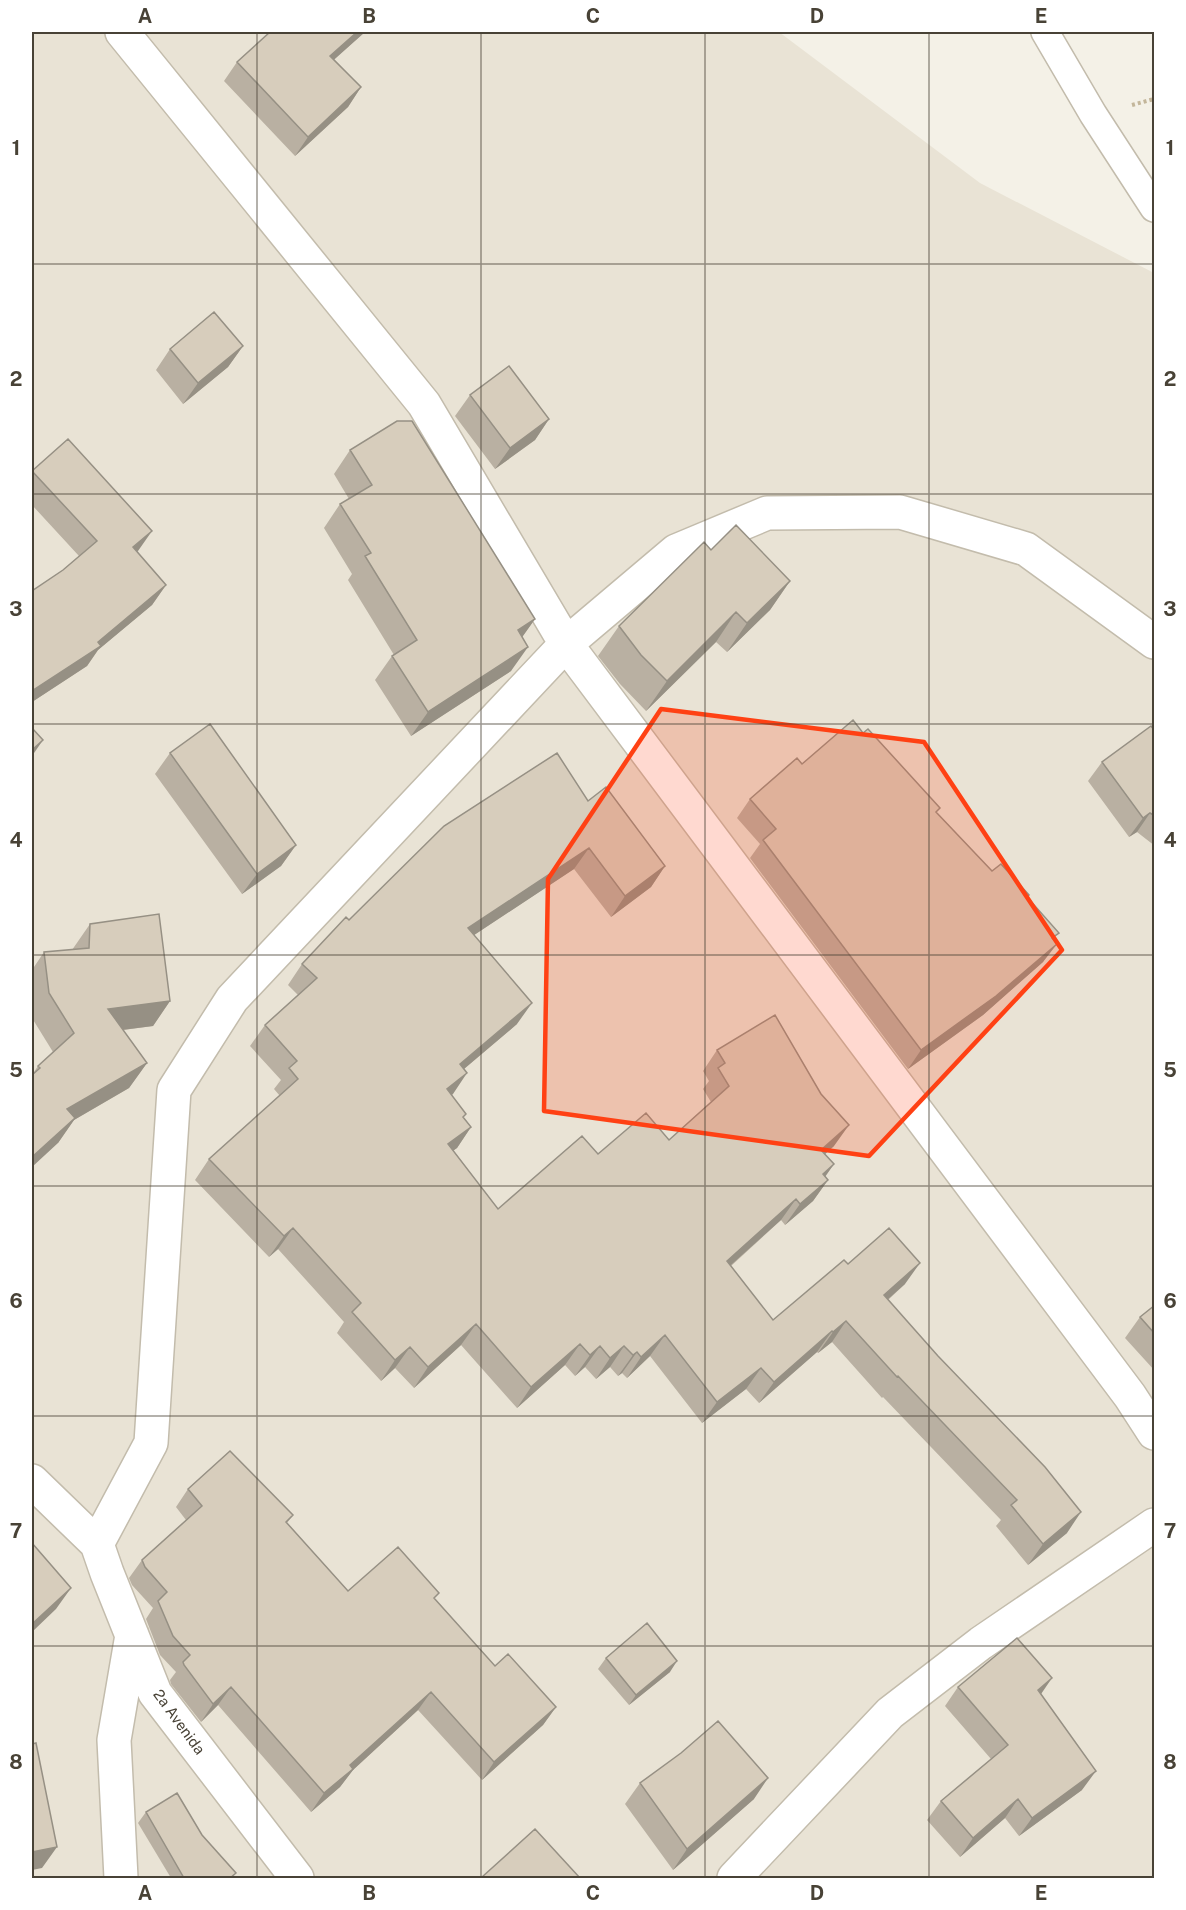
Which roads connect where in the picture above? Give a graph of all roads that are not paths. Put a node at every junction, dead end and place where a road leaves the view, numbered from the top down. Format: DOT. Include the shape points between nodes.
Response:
graph roads {
  1 [pos="122,32"];
  2 [pos="1046,32"];
  3 [pos="1155,208"];
  4 [pos="1155,642"];
  5 [pos="566,644"];
  6 [pos="1155,1433"];
  7 [pos="32,1481"];
  8 [pos="1155,1525"];
  9 [pos="97,1544"];
  10 [pos="132,1635"];
  11 [pos="121,1878"];
  12 [pos="297,1878"];
  13 [pos="734,1878"];
  1 -- 5 [label="street" via="424,404"];
  2 -- 3 [label="lane" via="1093,114"];
  4 -- 5 [label="street" via="1026,549 900,512 766,513 676,550"];
  5 -- 6 [label="street"];
  5 -- 9 [label="street" via="232,999 174,1090 151,1443"];
  7 -- 9 [label="street"];
  8 -- 13 [label="street" via="981,1643 890,1713"];
  9 -- 10 [label="street, 2a Avenida"];
  10 -- 11 [label="street" via="114,1740"];
  10 -- 12 [label="street, 2a Avenida" via="155,1692"];
}
